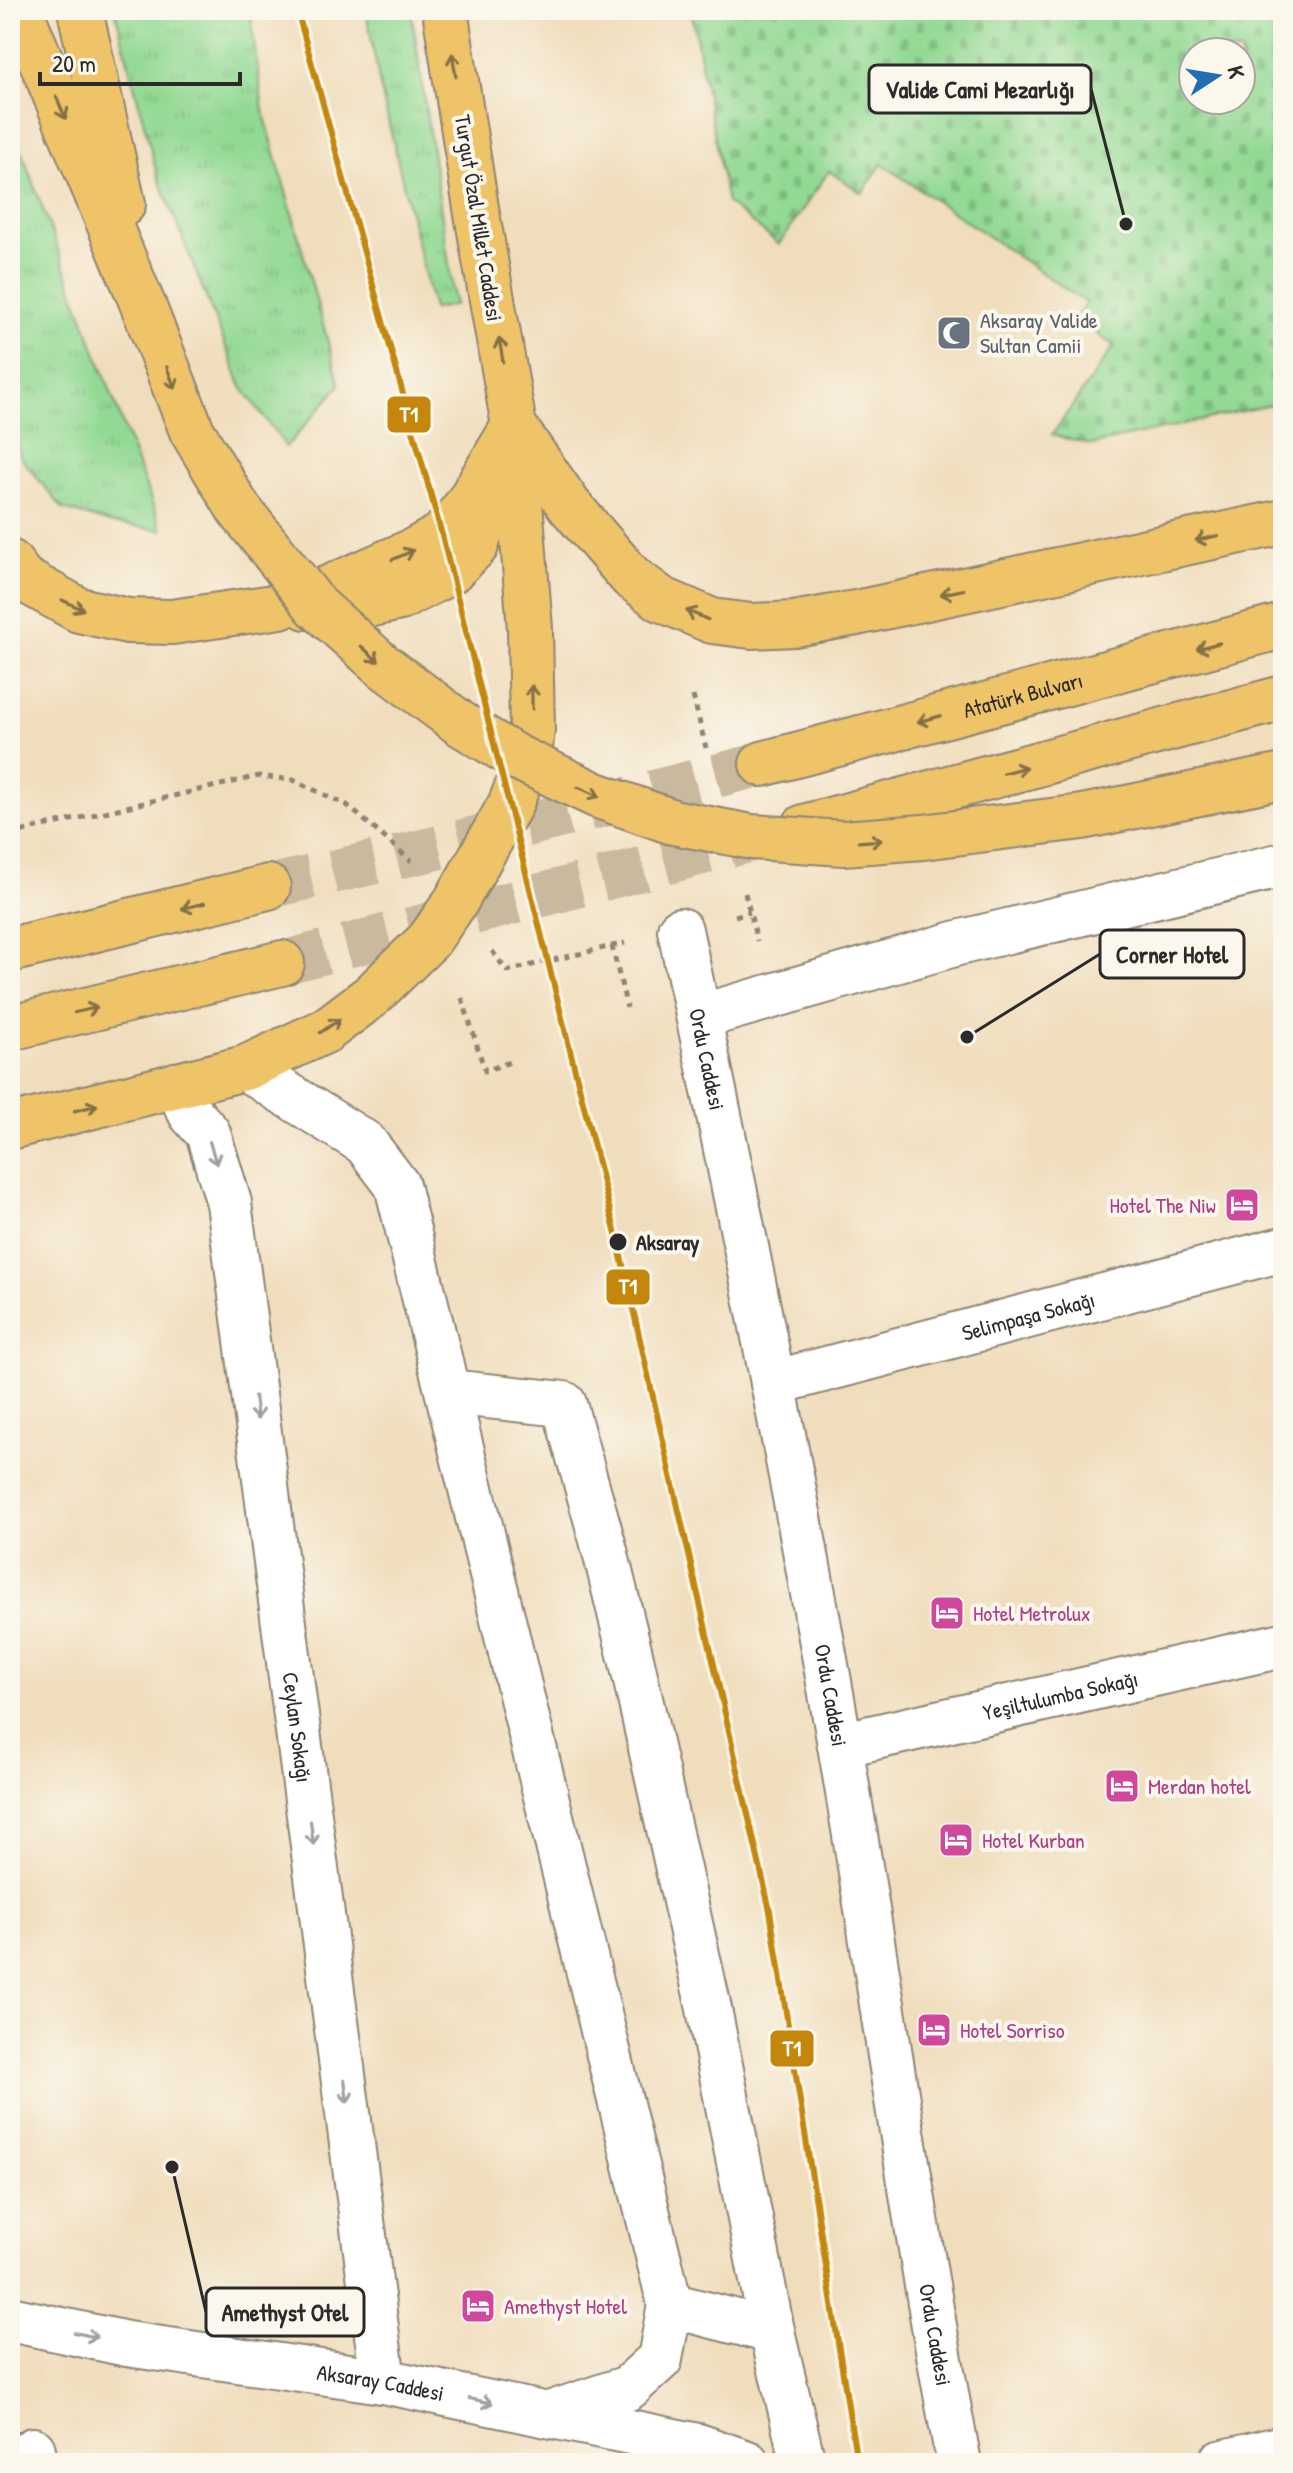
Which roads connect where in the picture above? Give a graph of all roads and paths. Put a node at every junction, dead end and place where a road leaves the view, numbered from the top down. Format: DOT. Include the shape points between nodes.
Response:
graph roads {
  1 [pos="20,10"];
  2 [pos="80,10"];
  3 [pos="445,10"];
  4 [pos="143,305"];
  5 [pos="514,426"];
  6 [pos="1283,522"];
  7 [pos="10,562"];
  8 [pos="1283,626"];
  9 [pos="1283,698"];
  10 [pos="762,764"];
  11 [pos="1283,776"];
  12 [pos="804,827"];
  13 [pos="1283,865"];
  14 [pos="268,887"];
  15 [pos="680,930"];
  16 [pos="612,946"];
  17 [pos="10,950"];
  18 [pos="282,963"];
  19 [pos="507,971"];
  20 [pos="462,998"];
  21 [pos="627,1008"];
  22 [pos="699,1017"];
  23 [pos="10,1028"];
  24 [pos="510,1062"];
  25 [pos="245,1068"];
  26 [pos="176,1085"];
  27 [pos="10,1127"];
  28 [pos="1283,1249"];
  29 [pos="773,1383"];
  30 [pos="448,1392"];
  31 [pos="1283,1645"];
  32 [pos="840,1745"];
  33 [pos="670,2305"];
  34 [pos="10,2319"];
  35 [pos="772,2331"];
  36 [pos="383,2381"];
  37 [pos="548,2414"];
  38 [pos="1283,2448"];
  39 [pos="747,2463"];
  40 [pos="803,2463"];
  41 [pos="959,2463"];
  42 [pos="1220,2463"];
  1 -- 4 [label="main road, one-way"];
  2 -- 4 [label="main road"];
  5 -- 3 [label="main road, Turgut Özal Millet Caddesi, one-way"];
  4 -- 11 [label="main road, one-way, bridge" via="192,431 238,508 316,606 382,665 461,724 596,795 673,822 752,837 843,843 1082,817"];
  6 -- 5 [label="main road, one-way" via="856,613 751,626 712,621 661,599 631,577 569,505"];
  7 -- 5 [label="main road, one-way" via="23,579 79,610 128,621 172,622 280,606 442,535 466,506"];
  25 -- 5 [label="main road, Turgut Özal Millet Caddesi, one-way" via="325,1031 370,997 429,940 510,805 529,758 532,729"];
  8 -- 10 [label="main road, Atatürk Bulvarı, one-way"];
  12 -- 9 [label="main road, one-way"];
  13 -- 22 [label="street" via="958,943"];
  14 -- 17 [label="main road, one-way"];
  15 -- 16 [label="path"];
  15 -- 22 [label="street, Ordu Caddesi"];
  16 -- 19 [label="path"];
  16 -- 21 [label="path"];
  23 -- 18 [label="main road, one-way"];
  20 -- 24 [label="path" via="485,1071"];
  22 -- 29 [label="street, Ordu Caddesi"];
  25 -- 26 [label="main road, Turgut Özal Millet Caddesi"];
  25 -- 30 [label="street" via="365,1143 397,1185"];
  27 -- 26 [label="main road, Turgut Özal Millet Caddesi, one-way"];
  26 -- 36 [label="street, Ceylan Sokağı, one-way" via="208,1133 229,1203"];
  28 -- 29 [label="street, Selimpaşa Sokağı"];
  29 -- 32 [label="street, Ordu Caddesi"];
  30 -- 33 [label="street"];
  30 -- 35 [label="street" via="564,1404 638,1688 708,2004"];
  31 -- 32 [label="street, Yeşiltulumba Sokağı"];
  32 -- 41 [label="street, Ordu Caddesi"];
  33 -- 35 [label="street"];
  33 -- 37 [label="street" via="660,2359 628,2388"];
  34 -- 36 [label="street, Aksaray Caddesi, one-way" via="127,2344"];
  35 -- 40 [label="street"];
  36 -- 37 [label="street, Aksaray Caddesi, one-way"];
  37 -- 39 [label="street, Aksaray Caddesi" via="698,2446"];
  38 -- 42 [label="street"];
}
